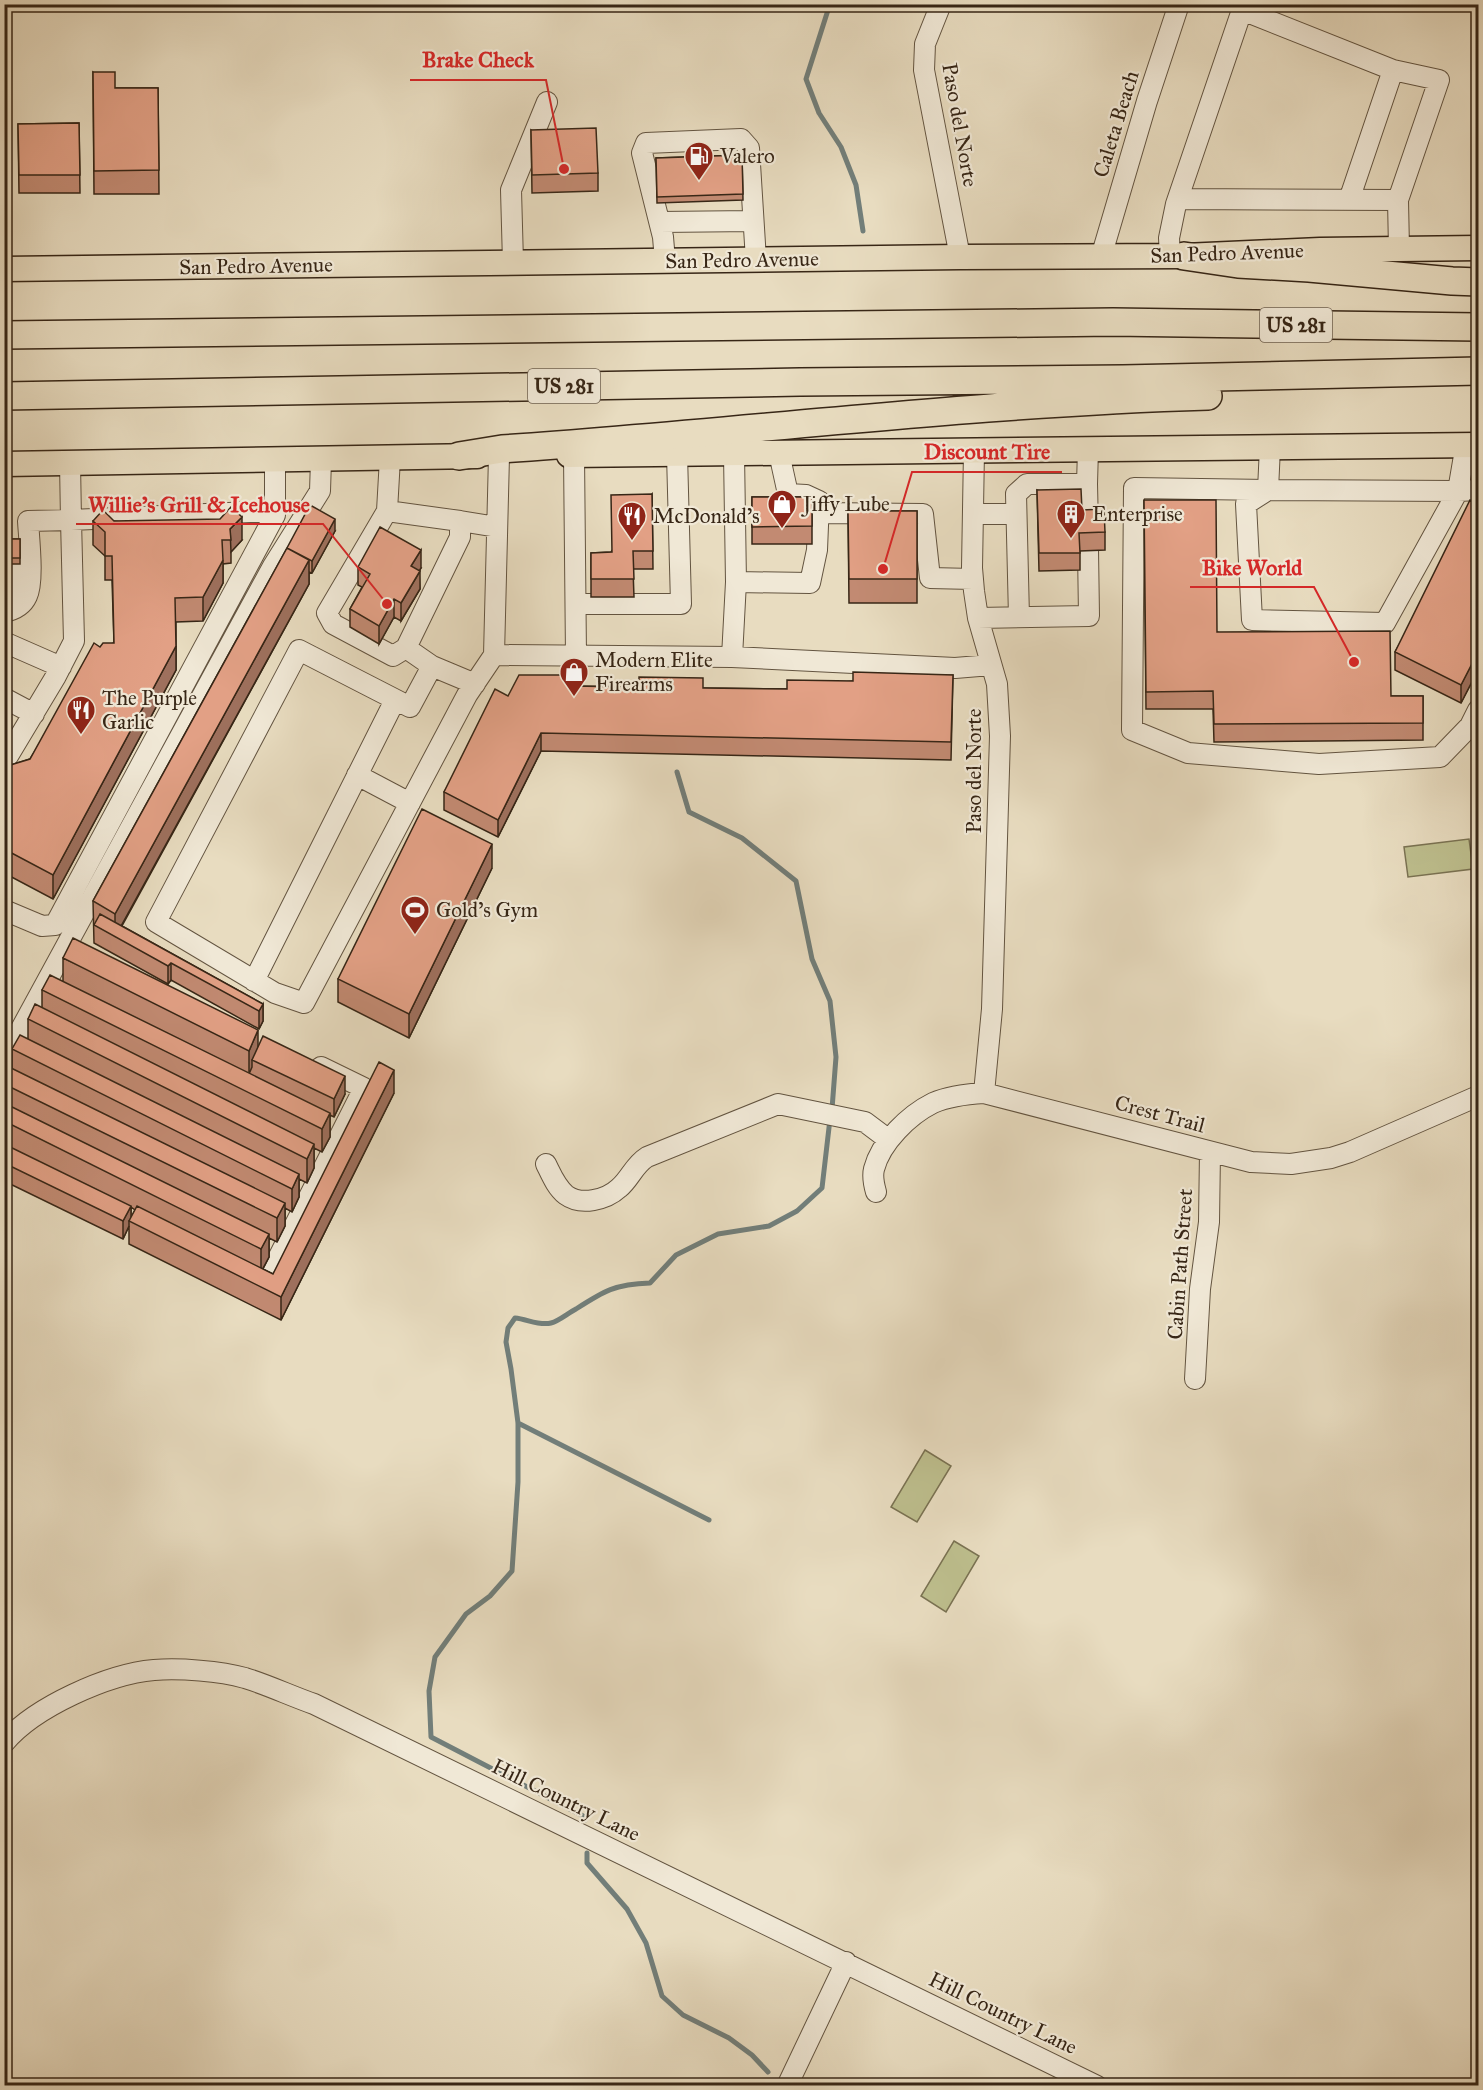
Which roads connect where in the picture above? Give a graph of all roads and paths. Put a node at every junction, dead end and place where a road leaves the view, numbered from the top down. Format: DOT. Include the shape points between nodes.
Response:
graph roads {
  1 [pos="941,4"];
  2 [pos="1179,4"];
  3 [pos="1393,70"];
  4 [pos="547,102"];
  5 [pos="1178,199"];
  6 [pos="1349,200"];
  7 [pos="1398,200"];
  8 [pos="753,221"];
  9 [pos="660,222"];
  10 [pos="1479,248"];
  11 [pos="1399,249"];
  12 [pos="1177,256"];
  13 [pos="960,257"];
  14 [pos="1101,257"];
  15 [pos="756,260"];
  16 [pos="665,261"];
  17 [pos="513,262"];
  18 [pos="4,270"];
  19 [pos="1479,282"];
  20 [pos="1479,327"];
  21 [pos="4,335"];
  22 [pos="1479,373"];
  23 [pos="4,396"];
  24 [pos="1472,445"];
  25 [pos="1270,447"];
  26 [pos="1088,449"];
  27 [pos="974,452"];
  28 [pos="500,453"];
  29 [pos="779,453"];
  30 [pos="677,454"];
  31 [pos="734,454"];
  32 [pos="574,455"];
  33 [pos="459,456"];
  34 [pos="390,459"];
  35 [pos="275,460"];
  36 [pos="321,460"];
  37 [pos="4,464"];
  38 [pos="70,464"];
  39 [pos="1088,484"];
  40 [pos="1268,490"];
  41 [pos="1479,490"];
  42 [pos="1458,491"];
  43 [pos="274,511"];
  44 [pos="387,511"];
  45 [pos="819,513"];
  46 [pos="973,514"];
  47 [pos="1017,514"];
  48 [pos="28,520"];
  49 [pos="71,520"];
  50 [pos="460,521"];
  51 [pos="497,527"];
  52 [pos="1088,527"];
  53 [pos="1088,550"];
  54 [pos="973,579"];
  55 [pos="736,582"];
  56 [pos="576,604"];
  57 [pos="6,607"];
  58 [pos="1019,617"];
  59 [pos="978,618"];
  60 [pos="4,642"];
  61 [pos="399,652"];
  62 [pos="494,655"];
  63 [pos="576,656"];
  64 [pos="732,657"];
  65 [pos="992,665"];
  66 [pos="432,666"];
  67 [pos="61,667"];
  68 [pos="475,684"];
  69 [pos="4,698"];
  70 [pos="395,700"];
  71 [pos="1479,710"];
  72 [pos="34,714"];
  73 [pos="4,756"];
  74 [pos="357,775"];
  75 [pos="410,803"];
  76 [pos="4,909"];
  77 [pos="68,944"];
  78 [pos="89,954"];
  79 [pos="254,981"];
  80 [pos="45,986"];
  81 [pos="66,997"];
  82 [pos="29,1016"];
  83 [pos="50,1026"];
  84 [pos="8,1054"];
  85 [pos="33,1057"];
  86 [pos="300,1057"];
  87 [pos="984,1093"];
  88 [pos="1479,1096"];
  89 [pos="321,1121"];
  90 [pos="342,1131"];
  91 [pos="890,1140"];
  92 [pos="1210,1152"];
  93 [pos="305,1153"];
  94 [pos="326,1163"];
  95 [pos="546,1164"];
  96 [pos="290,1182"];
  97 [pos="876,1192"];
  98 [pos="311,1193"];
  99 [pos="276,1212"];
  100 [pos="297,1222"];
  101 [pos="259,1243"];
  102 [pos="281,1254"];
  103 [pos="234,1269"];
  104 [pos="1195,1379"];
  105 [pos="4,1743"];
  106 [pos="846,1962"];
  107 [pos="787,2085"];
  108 [pos="1097,2085"];
  1 -- 13 [label="street, Paso del Norte" via="925,44 924,70"];
  2 -- 14 [label="street, Caleta Beach"];
  3 -- 5 [label="street" via="1242,10"];
  3 -- 6 [label="street"];
  3 -- 7 [label="street" via="1439,80"];
  4 -- 17 [label="street" via="511,190"];
  5 -- 6 [label="street"];
  5 -- 12 [label="street" via="1169,238"];
  6 -- 7 [label="street"];
  7 -- 11 [label="street"];
  8 -- 9 [label="street"];
  8 -- 9 [label="street" via="748,148 741,139 646,143 642,153"];
  8 -- 15 [label="street"];
  9 -- 16 [label="street"];
  10 -- 11 [label="main road, San Pedro Avenue"];
  11 -- 12 [label="main road, San Pedro Avenue"];
  12 -- 14 [label="main road, San Pedro Avenue"];
  12 -- 19 [label="highway"];
  13 -- 14 [label="main road, San Pedro Avenue"];
  13 -- 15 [label="main road, San Pedro Avenue"];
  15 -- 16 [label="main road, San Pedro Avenue"];
  16 -- 17 [label="main road, San Pedro Avenue"];
  17 -- 18 [label="main road, San Pedro Avenue"];
  20 -- 21 [label="highway, US 281" via="1101,322"];
  22 -- 23 [label="highway, US 281"];
  22 -- 28 [label="highway" via="1264,394 1103,400"];
  24 -- 25 [label="main road"];
  24 -- 42 [label="street"];
  25 -- 26 [label="main road"];
  25 -- 40 [label="street"];
  26 -- 27 [label="main road"];
  26 -- 39 [label="street"];
  27 -- 29 [label="main road"];
  27 -- 46 [label="street, Paso del Norte"];
  28 -- 32 [label="main road"];
  28 -- 33 [label="highway"];
  28 -- 51 [label="street"];
  29 -- 31 [label="main road"];
  29 -- 45 [label="street" via="788,494 819,501"];
  30 -- 31 [label="main road"];
  30 -- 32 [label="main road"];
  30 -- 56 [label="street" via="681,604"];
  31 -- 55 [label="street"];
  32 -- 56 [label="street"];
  33 -- 34 [label="main road"];
  34 -- 36 [label="main road"];
  34 -- 44 [label="street"];
  35 -- 36 [label="main road"];
  35 -- 38 [label="main road"];
  35 -- 43 [label="street"];
  36 -- 77 [label="street" via="320,491 273,566"];
  37 -- 38 [label="main road"];
  38 -- 49 [label="street"];
  39 -- 47 [label="street" via="1027,484 1016,494"];
  39 -- 52 [label="street"];
  40 -- 42 [label="street"];
  40 -- 42 [label="street" via="1246,504 1252,620 1385,623"];
  40 -- 71 [label="street" via="1134,488 1132,730 1188,753 1319,764 1440,757 1470,726"];
  41 -- 42 [label="street"];
  43 -- 49 [label="street"];
  43 -- 76 [label="street" via="55,925 42,926"];
  44 -- 50 [label="street"];
  44 -- 61 [label="street" via="327,614 333,624"];
  45 -- 54 [label="street" via="923,514 930,578"];
  45 -- 55 [label="street" via="810,583"];
  46 -- 47 [label="street"];
  46 -- 54 [label="street, Paso del Norte"];
  47 -- 58 [label="street"];
  48 -- 49 [label="street"];
  48 -- 57 [label="street" via="19,529 13,554 14,586"];
  48 -- 57 [label="street" via="27,596 20,606"];
  49 -- 67 [label="street" via="74,641"];
  50 -- 51 [label="street"];
  50 -- 61 [label="street" via="460,537"];
  51 -- 62 [label="street"];
  53 -- 58 [label="street" via="1089,616"];
  54 -- 59 [label="street, Paso del Norte"];
  55 -- 64 [label="street"];
  56 -- 63 [label="street"];
  58 -- 59 [label="street"];
  59 -- 65 [label="street, Paso del Norte"];
  60 -- 67 [label="street"];
  61 -- 66 [label="street"];
  62 -- 63 [label="street"];
  62 -- 68 [label="street"];
  63 -- 64 [label="street"];
  64 -- 65 [label="street" via="955,668"];
  65 -- 87 [label="street, Paso del Norte" via="1000,736 992,1009"];
  66 -- 68 [label="street"];
  66 -- 70 [label="street" via="410,707"];
  67 -- 72 [label="street"];
  68 -- 75 [label="street"];
  69 -- 72 [label="street"];
  70 -- 74 [label="street"];
  70 -- 79 [label="street" via="299,650 156,922"];
  72 -- 73 [label="street" via="8,756"];
  74 -- 75 [label="street"];
  74 -- 79 [label="street"];
  75 -- 79 [label="street" via="304,1003"];
  77 -- 78 [label="street"];
  77 -- 80 [label="street"];
  80 -- 81 [label="street"];
  80 -- 82 [label="street"];
  82 -- 83 [label="street"];
  82 -- 84 [label="street"];
  84 -- 85 [label="street"];
  86 -- 90 [label="street" via="364,1088"];
  87 -- 91 [label="street, Crest Trail" via="932,1103 916,1113"];
  87 -- 92 [label="street, Crest Trail"];
  88 -- 92 [label="street, Crest Trail" via="1350,1152 1311,1162 1261,1163"];
  89 -- 90 [label="street"];
  90 -- 94 [label="street"];
  91 -- 95 [label="street" via="865,1122 786,1105 772,1106 647,1157 618,1189 589,1201 567,1196"];
  91 -- 97 [label="street, Crest Trail" via="874,1169"];
  92 -- 104 [label="street, Cabin Path Street" via="1209,1222 1200,1289"];
  93 -- 94 [label="street"];
  94 -- 98 [label="street"];
  96 -- 98 [label="street"];
  98 -- 100 [label="street"];
  99 -- 100 [label="street"];
  100 -- 102 [label="street"];
  101 -- 102 [label="street"];
  102 -- 103 [label="street" via="265,1284"];
  105 -- 106 [label="street, Hill Country Lane" via="58,1702 113,1679 153,1670 244,1678 314,1704"];
  106 -- 107 [label="street"];
  106 -- 108 [label="street, Hill Country Lane"];
}
